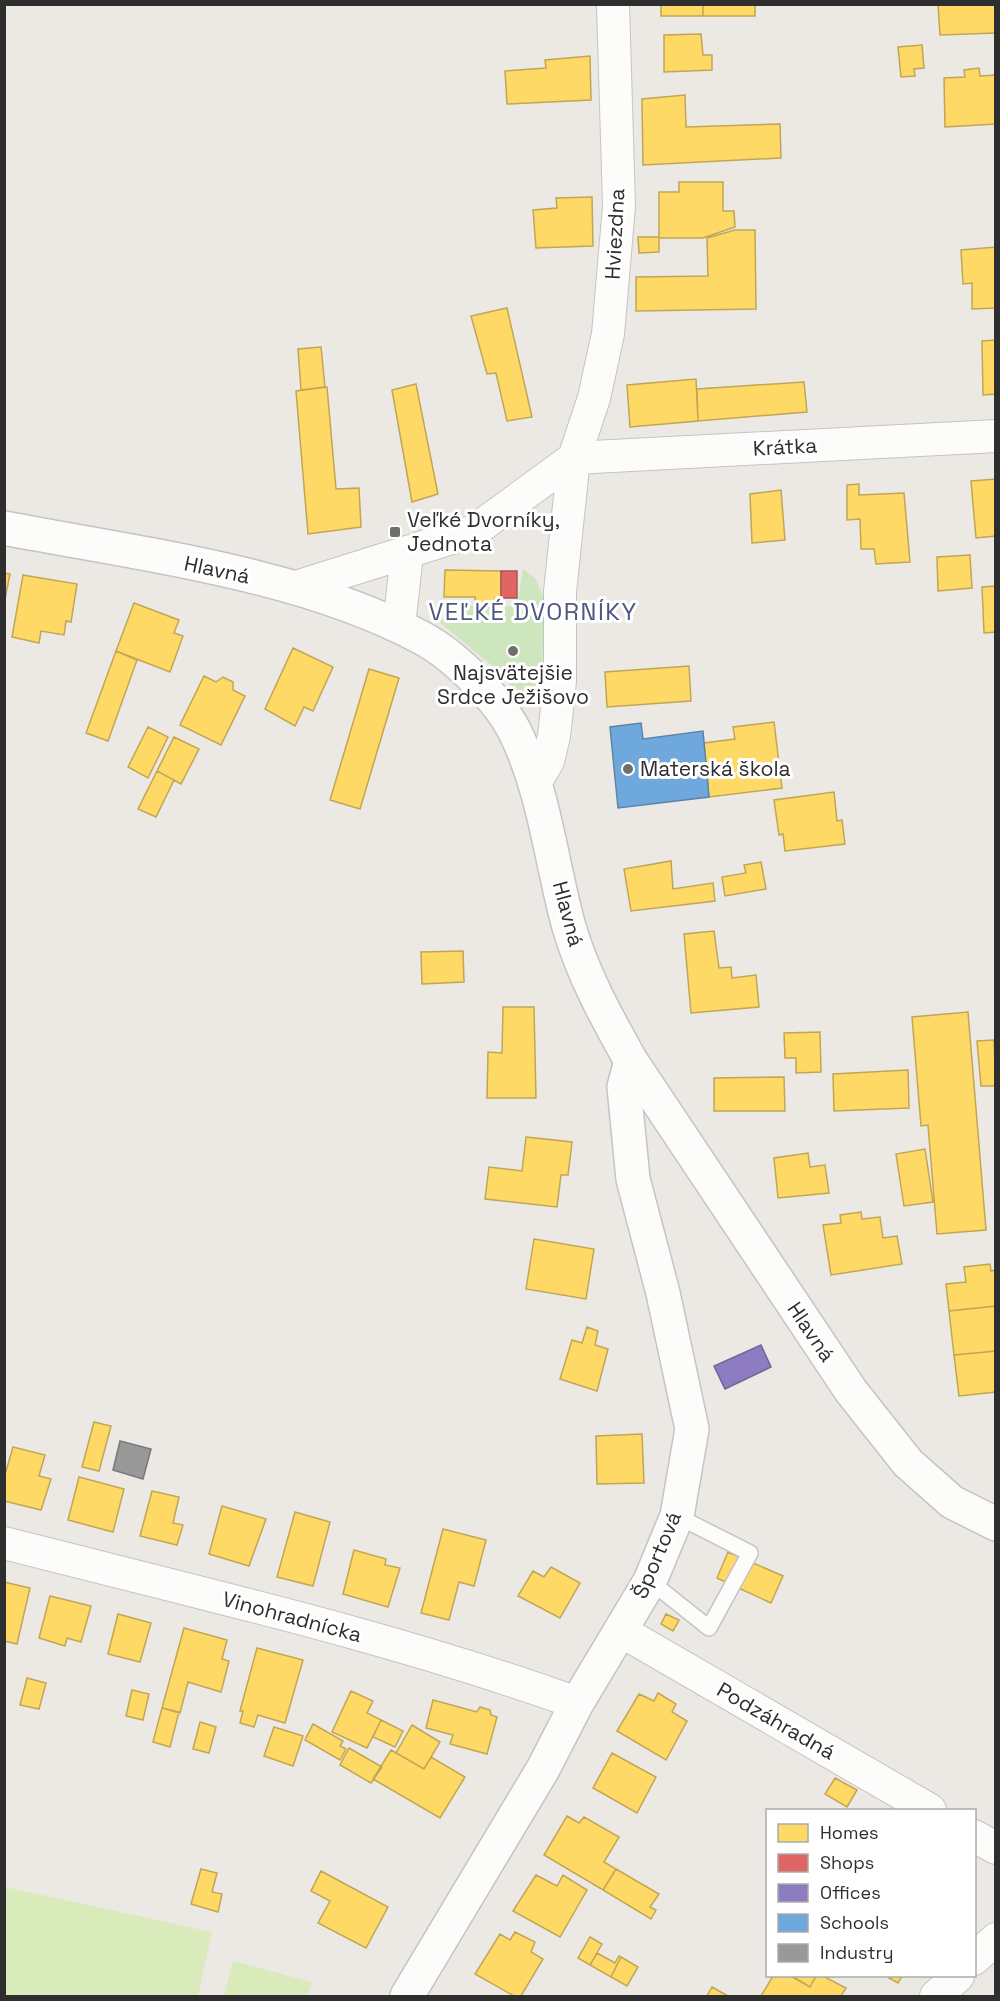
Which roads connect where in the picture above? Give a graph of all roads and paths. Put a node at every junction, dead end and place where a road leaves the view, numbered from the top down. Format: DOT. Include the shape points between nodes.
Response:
graph roads {
  1 [pos="613,4"];
  2 [pos="996,436"];
  3 [pos="574,458"];
  4 [pos="4,528"];
  5 [pos="407,554"];
  6 [pos="297,587"];
  7 [pos="399,626"];
  8 [pos="536,783"];
  9 [pos="631,1061"];
  10 [pos="677,1516"];
  11 [pos="996,1524"];
  12 [pos="4,1543"];
  13 [pos="650,1581"];
  14 [pos="621,1631"];
  15 [pos="577,1702"];
  16 [pos="928,1809"];
  17 [pos="976,1837"];
  18 [pos="996,1848"];
  19 [pos="996,1939"];
  20 [pos="976,1958"];
  21 [pos="957,1977"];
  22 [pos="408,1996"];
  23 [pos="936,1996"];
  1 -- 3 [label="street, Hviezdna" via="619,206 610,311 600,372"];
  2 -- 3 [label="street, Krátka"];
  3 -- 5 [label="street" via="474,531"];
  3 -- 8 [label="street, Hviezdna" via="560,592 560,681 554,736 548,761"];
  4 -- 6 [label="main road, Hlavná"];
  5 -- 6 [label="street"];
  5 -- 7 [label="street"];
  6 -- 7 [label="main road, Hlavná"];
  7 -- 8 [label="main road, Hlavná" via="450,658 492,698 515,731"];
  8 -- 9 [label="main road, Hlavná" via="582,965"];
  9 -- 10 [label="main road, Športová" via="624,1087 633,1179 663,1293 692,1430"];
  9 -- 11 [label="main road, Hlavná" via="851,1391 908,1463 952,1502"];
  10 -- 13 [label="main road, Športová"];
  10 -- 13 [label="lane" via="750,1553 709,1628"];
  12 -- 15 [label="street, Vinohradnícka" via="492,1672"];
  13 -- 14 [label="main road, Športová"];
  14 -- 15 [label="main road, Športová"];
  14 -- 16 [label="street, Podzáhradná"];
  15 -- 22 [label="main road, Športová" via="543,1770"];
  17 -- 18 [label="street"];
  19 -- 20 [label="street"];
  21 -- 23 [label="street"];
}
